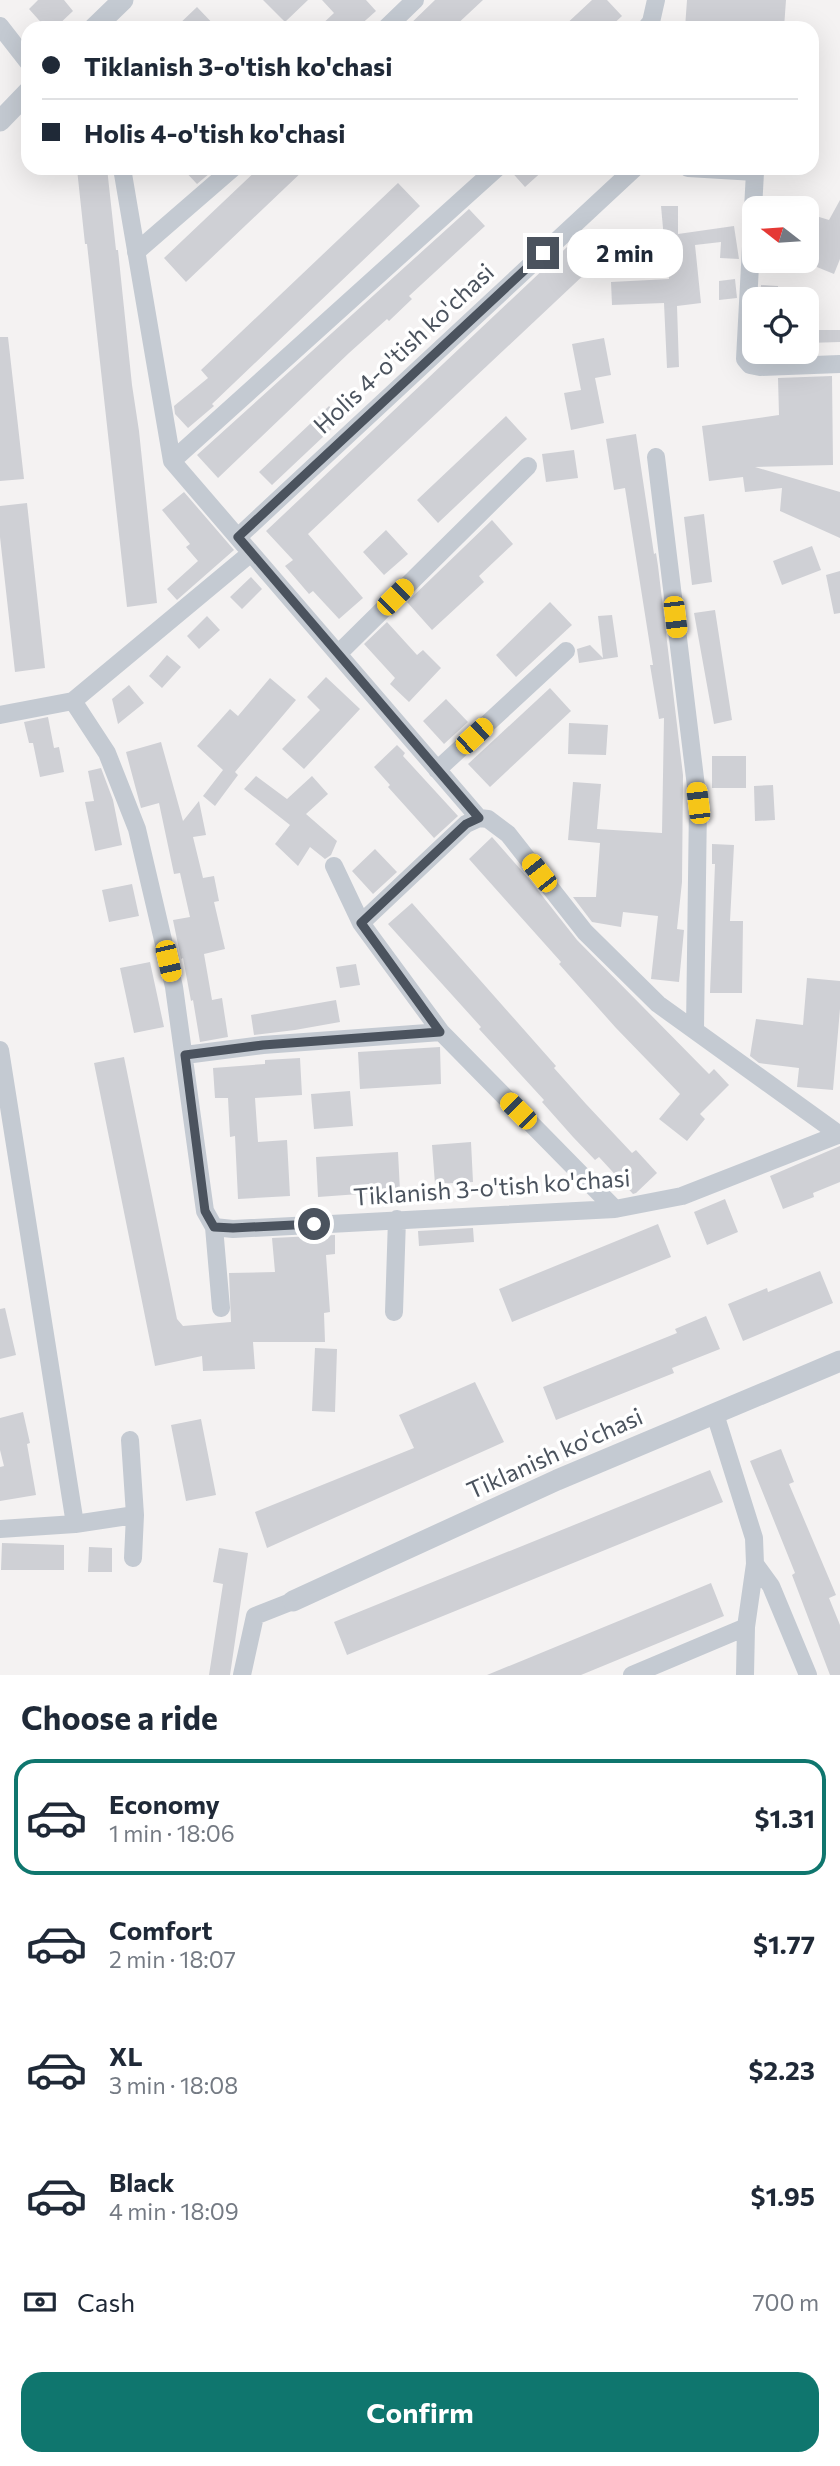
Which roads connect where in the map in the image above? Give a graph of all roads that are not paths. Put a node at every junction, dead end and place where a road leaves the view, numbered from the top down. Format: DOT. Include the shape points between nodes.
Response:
graph roads {
  1 [pos="123,0"];
  2 [pos="415,0"];
  3 [pos="656,0"];
  4 [pos="396,6"];
  5 [pos="101,21"];
  6 [pos="651,21"];
  7 [pos="0,26"];
  8 [pos="21,53"];
  9 [pos="21,99"];
  10 [pos="0,121"];
  11 [pos="123,175"];
  12 [pos="225,175"];
  13 [pos="490,175"];
  14 [pos="627,175"];
  15 [pos="755,175"];
  16 [pos="136,252"];
  17 [pos="840,364"];
  18 [pos="656,457"];
  19 [pos="173,461"];
  20 [pos="528,466"];
  21 [pos="238,537"];
  22 [pos="251,553"];
  23 [pos="566,651"];
  24 [pos="338,654"];
  25 [pos="73,701"];
  26 [pos="0,715"];
  27 [pos="437,770"];
  28 [pos="479,818"];
  29 [pos="334,866"];
  30 [pos="361,923"];
  31 [pos="695,1029"];
  32 [pos="440,1032"];
  33 [pos="0,1050"];
  34 [pos="185,1055"];
  35 [pos="840,1134"];
  36 [pos="615,1209"];
  37 [pos="397,1219"];
  38 [pos="214,1227"];
  39 [pos="220,1308"];
  40 [pos="394,1312"];
  41 [pos="840,1361"];
  42 [pos="715,1414"];
  43 [pos="130,1440"];
  44 [pos="135,1515"];
  45 [pos="75,1524"];
  46 [pos="0,1529"];
  47 [pos="133,1558"];
  48 [pos="755,1564"];
  49 [pos="293,1601"];
  50 [pos="746,1627"];
  51 [pos="242,1675"];
  52 [pos="632,1675"];
  53 [pos="745,1675"];
  54 [pos="808,1675"];
  1 -- 5 [label="street"];
  2 -- 4 [label="street"];
  3 -- 6 [label="street"];
  7 -- 8 [label="street"];
  9 -- 10 [label="street"];
  11 -- 16 [label="street"];
  12 -- 16 [label="street"];
  13 -- 19 [label="street"];
  14 -- 21 [label="street, Holis 4-o'tish ko'chasi"];
  15 -- 17 [label="street" via="745,359 760,367"];
  16 -- 19 [label="street"];
  18 -- 31 [label="street" via="698,803"];
  19 -- 21 [label="street"];
  20 -- 24 [label="street"];
  21 -- 22 [label="street"];
  22 -- 24 [label="street"];
  22 -- 25 [label="street"];
  23 -- 27 [label="street"];
  24 -- 27 [label="street"];
  25 -- 26 [label="street"];
  25 -- 34 [label="street" via="107,753 137,829"];
  27 -- 28 [label="street"];
  28 -- 30 [label="street" via="466,824"];
  28 -- 31 [label="street" via="509,834 585,932 658,1004"];
  29 -- 30 [label="street"];
  30 -- 32 [label="street"];
  31 -- 35 [label="street"];
  32 -- 34 [label="street"];
  32 -- 36 [label="street"];
  33 -- 45 [label="street"];
  34 -- 38 [label="street" via="205,1211"];
  35 -- 36 [label="street, Tiklanish 3-o'tish ko'chasi" via="682,1196"];
  36 -- 37 [label="street, Tiklanish 3-o'tish ko'chasi"];
  37 -- 38 [label="street, Tiklanish 3-o'tish ko'chasi"];
  37 -- 40 [label="street"];
  38 -- 39 [label="street"];
  41 -- 42 [label="street, Tiklanish ko'chasi"];
  42 -- 48 [label="street" via="751,1525"];
  42 -- 49 [label="street, Tiklanish ko'chasi" via="557,1480"];
  43 -- 44 [label="street"];
  44 -- 45 [label="street"];
  44 -- 47 [label="street"];
  45 -- 46 [label="street"];
  48 -- 50 [label="street"];
  48 -- 54 [label="street" via="771,1587"];
  49 -- 51 [label="street" via="256,1616"];
  50 -- 52 [label="street"];
  50 -- 53 [label="street"];
}
